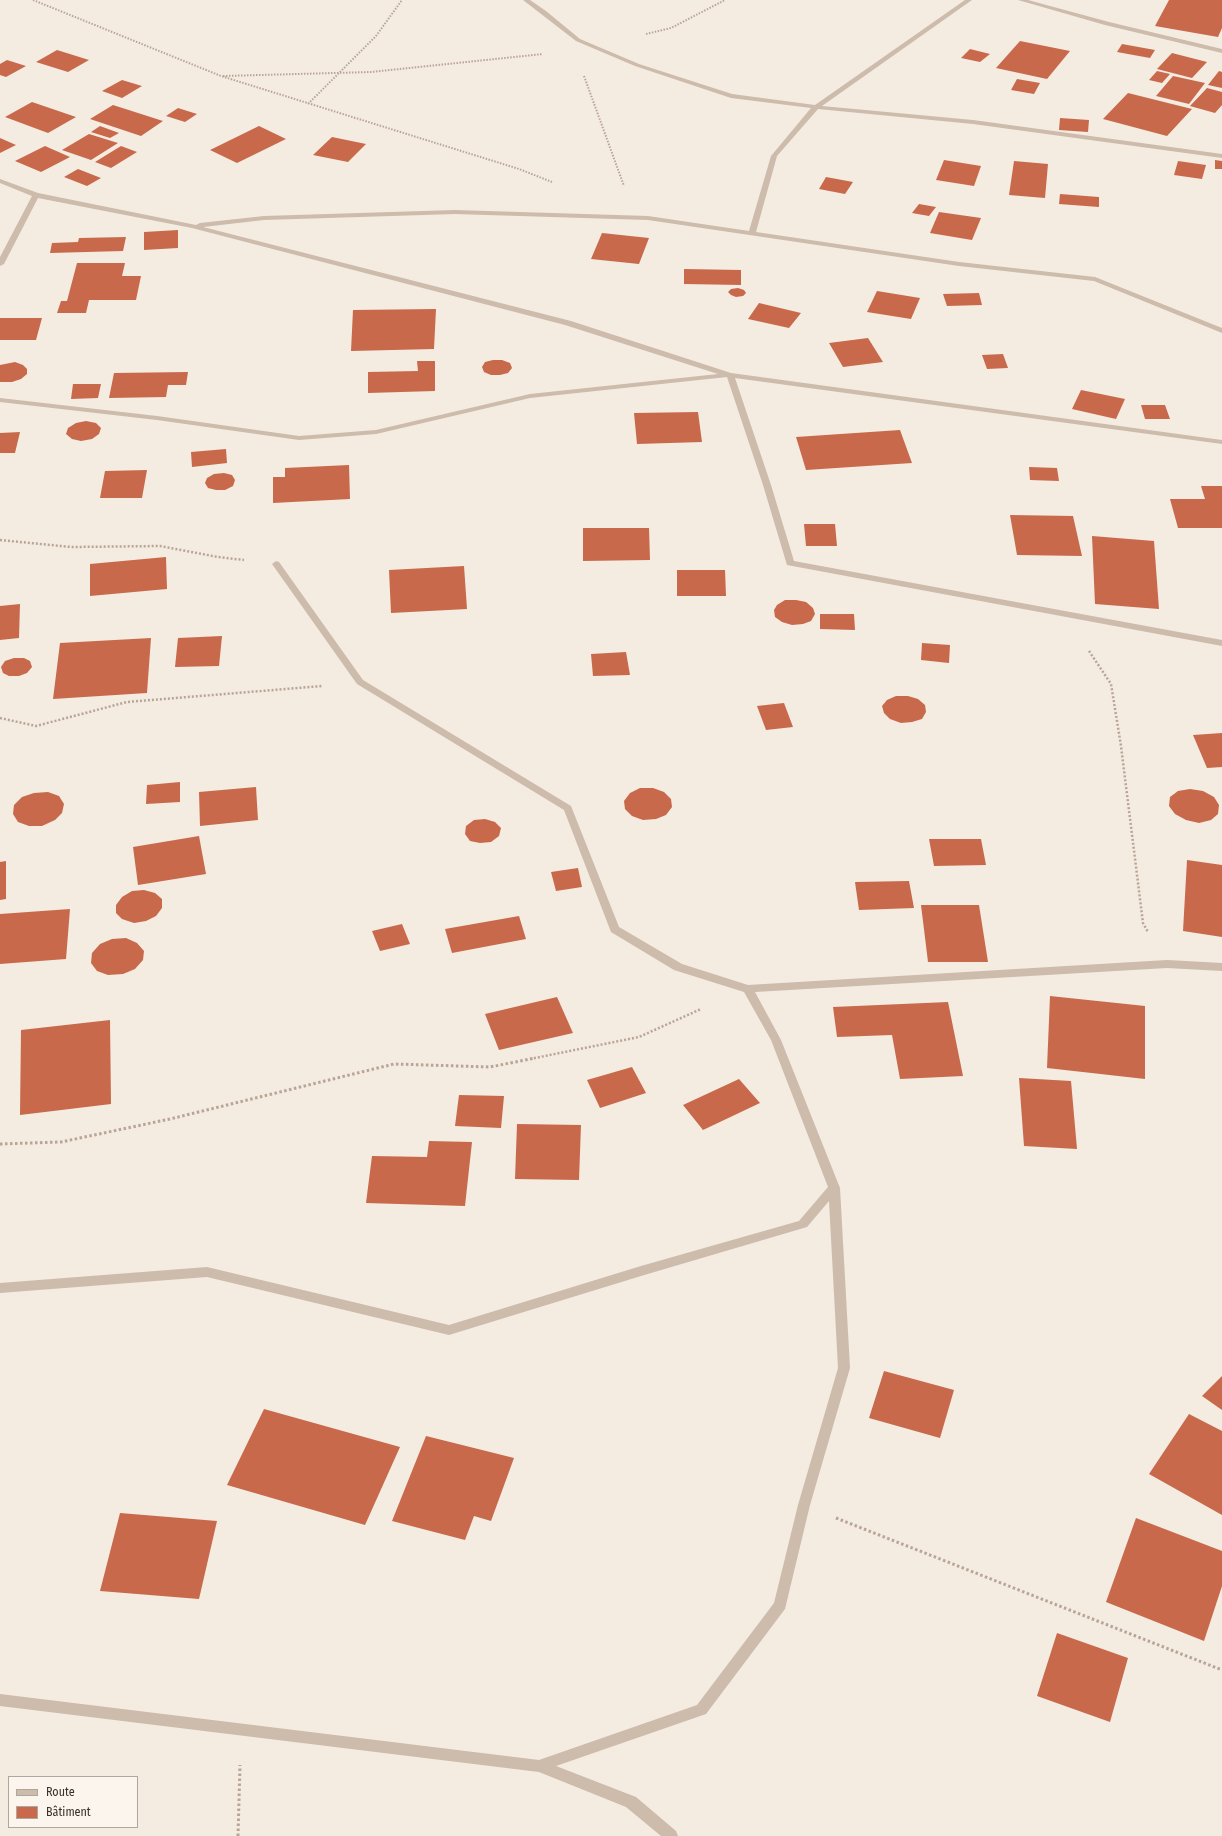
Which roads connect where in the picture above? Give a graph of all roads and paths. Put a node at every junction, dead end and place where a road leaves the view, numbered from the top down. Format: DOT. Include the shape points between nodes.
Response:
graph roads {
  1 [pos="33,0"];
  2 [pos="402,0"];
  3 [pos="526,0"];
  4 [pos="725,0"];
  5 [pos="970,0"];
  6 [pos="1021,0"];
  7 [pos="578,40"];
  8 [pos="595,47"];
  9 [pos="579,50"];
  10 [pos="1222,51"];
  11 [pos="340,73"];
  12 [pos="221,76"];
  13 [pos="308,104"];
  14 [pos="816,107"];
  15 [pos="1222,156"];
  16 [pos="0,181"];
  17 [pos="554,183"];
  18 [pos="620,191"];
  19 [pos="36,195"];
  20 [pos="192,226"];
  21 [pos="752,233"];
  22 [pos="0,264"];
  23 [pos="1222,331"];
  24 [pos="730,375"];
  25 [pos="0,400"];
  26 [pos="1222,442"];
  27 [pos="0,540"];
  28 [pos="276,564"];
  29 [pos="1065,614"];
  30 [pos="1222,643"];
  31 [pos="360,682"];
  32 [pos="0,718"];
  33 [pos="1167,964"];
  34 [pos="1222,967"];
  35 [pos="748,989"];
  36 [pos="0,1144"];
  37 [pos="834,1188"];
  38 [pos="0,1288"];
  39 [pos="804,1506"];
  40 [pos="1222,1670"];
  41 [pos="0,1700"];
  42 [pos="241,1728"];
  43 [pos="539,1766"];
  44 [pos="238,1836"];
  45 [pos="671,1836"];
  1 -- 12 [label="path"];
  2 -- 11 [label="path" via="376,36"];
  3 -- 7 [label="street"];
  4 -- 8 [label="path" via="671,28"];
  5 -- 14 [label="street"];
  6 -- 10 [label="street" via="1107,24"];
  7 -- 8 [label="street"];
  7 -- 9 [label="path"];
  8 -- 14 [label="street" via="637,65 731,96"];
  9 -- 11 [label="path"];
  9 -- 18 [label="path" via="584,76 624,185"];
  11 -- 12 [label="path"];
  11 -- 13 [label="path"];
  12 -- 13 [label="path"];
  13 -- 17 [label="path" via="519,169"];
  14 -- 15 [label="street" via="973,122"];
  14 -- 21 [label="street" via="774,156"];
  16 -- 19 [label="street"];
  19 -- 20 [label="street"];
  19 -- 22 [label="street"];
  20 -- 21 [label="street" via="264,218 455,212 648,218"];
  20 -- 24 [label="street" via="568,323"];
  21 -- 23 [label="street" via="959,264 1095,279"];
  24 -- 25 [label="street" via="530,396 376,432 299,438"];
  24 -- 26 [label="street"];
  24 -- 29 [label="street" via="790,563"];
  27 -- 28 [label="path" via="71,547 160,546"];
  28 -- 31 [label="street"];
  29 -- 30 [label="street"];
  29 -- 33 [label="path" via="1110,684 1121,746 1143,923"];
  31 -- 32 [label="path" via="127,702 36,726"];
  31 -- 35 [label="street" via="568,808 615,929 678,967"];
  33 -- 34 [label="street"];
  33 -- 35 [label="street"];
  35 -- 36 [label="path" via="639,1037 490,1067 394,1064 170,1119 61,1142"];
  35 -- 37 [label="street" via="776,1040"];
  37 -- 38 [label="street" via="803,1224 449,1330 207,1272"];
  37 -- 39 [label="street" via="844,1368"];
  39 -- 40 [label="path"];
  39 -- 43 [label="street" via="780,1605 701,1710"];
  41 -- 42 [label="street"];
  42 -- 43 [label="street"];
  42 -- 44 [label="path"];
  43 -- 45 [label="street" via="631,1802"];
}
